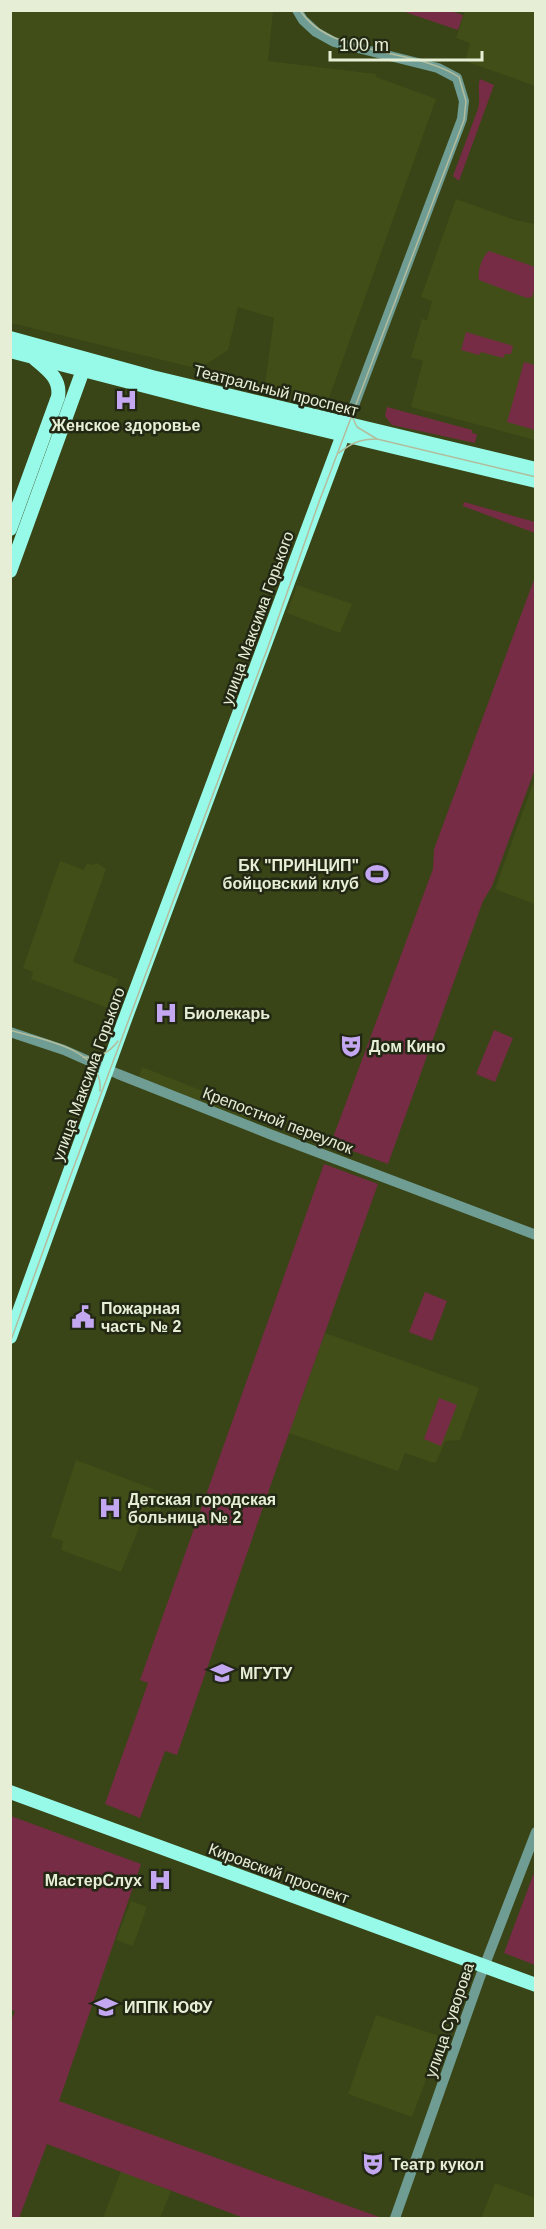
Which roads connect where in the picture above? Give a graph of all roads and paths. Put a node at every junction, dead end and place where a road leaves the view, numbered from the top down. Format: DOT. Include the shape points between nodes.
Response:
graph roads {
  1 [pos="297,10"];
  2 [pos="10,338"];
  3 [pos="10,351"];
  4 [pos="31,356"];
  5 [pos="77,356"];
  6 [pos="83,370"];
  7 [pos="345,429"];
  8 [pos="536,469"];
  9 [pos="536,481"];
  10 [pos="10,529"];
  11 [pos="10,571"];
  12 [pos="10,1032"];
  13 [pos="108,1069"];
  14 [pos="536,1235"];
  15 [pos="10,1337"];
  16 [pos="10,1792"];
  17 [pos="536,1832"];
  18 [pos="484,1966"];
  19 [pos="536,1985"];
  20 [pos="395,2218"];
  1 -- 7 [label="street, улица Максима Горького" via="316,32 334,42 438,68 457,78 464,102 462,119"];
  2 -- 5 [label="main road, Театральный проспект"];
  3 -- 4 [label="main road, Театральный проспект"];
  4 -- 6 [label="main road, Театральный проспект"];
  4 -- 10 [label="main road" via="58,382 59,391"];
  5 -- 6 [label="main road"];
  5 -- 7 [label="main road, Театральный проспект"];
  6 -- 7 [label="main road, Театральный проспект"];
  6 -- 11 [label="main road"];
  7 -- 8 [label="main road, Театральный проспект"];
  7 -- 9 [label="main road, Театральный проспект"];
  7 -- 13 [label="main road, улица Максима Горького"];
  12 -- 13 [label="street, Крепостной переулок"];
  13 -- 14 [label="street, Крепостной переулок"];
  13 -- 15 [label="main road, улица Максима Горького"];
  16 -- 18 [label="main road, Кировский проспект"];
  17 -- 18 [label="street, улица Суворова"];
  18 -- 19 [label="main road, Кировский проспект"];
  18 -- 20 [label="street, улица Суворова"];
}
